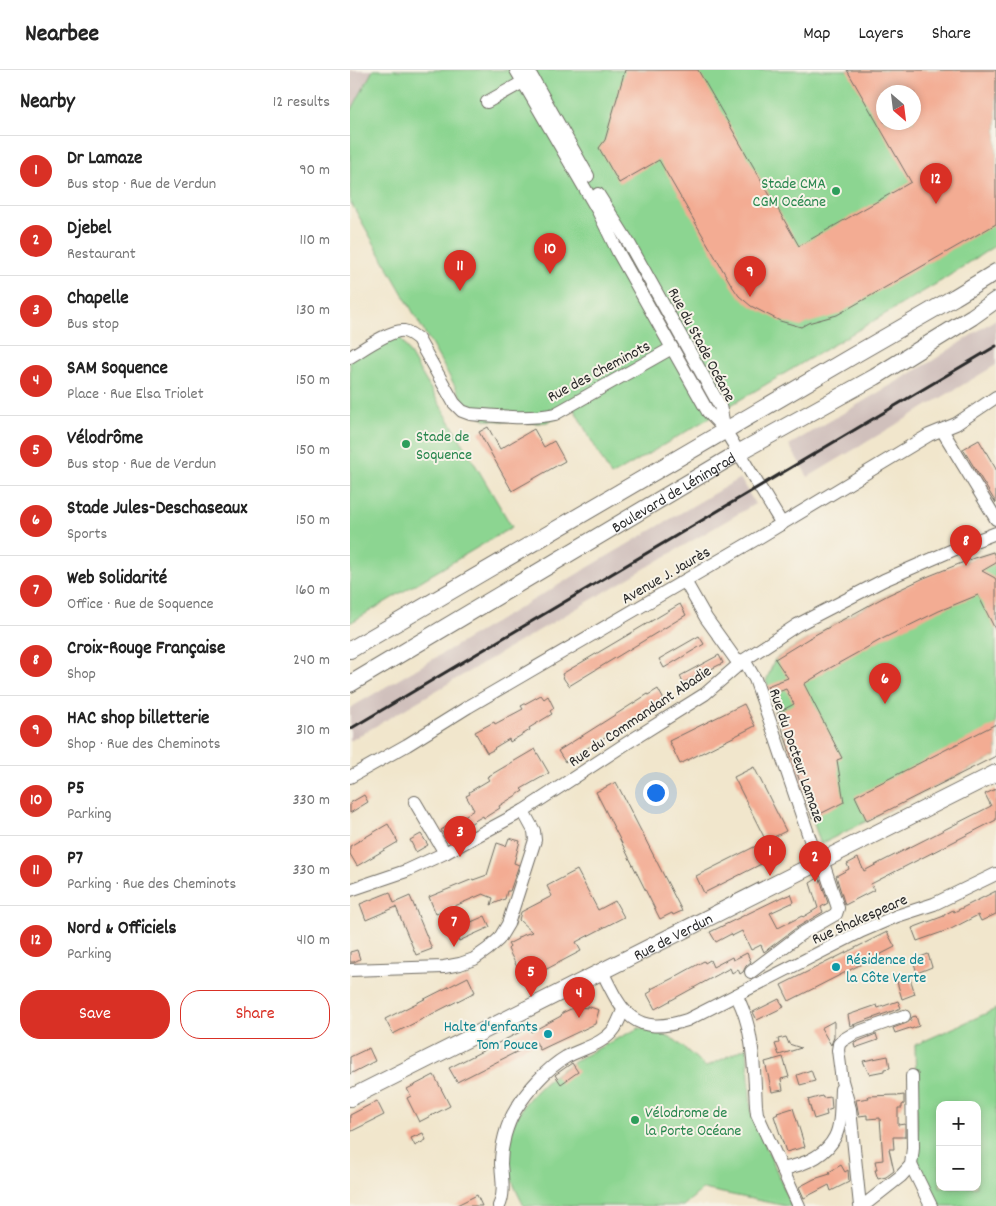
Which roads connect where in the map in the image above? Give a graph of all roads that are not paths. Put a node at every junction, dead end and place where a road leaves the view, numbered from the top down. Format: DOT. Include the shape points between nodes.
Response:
graph roads {
  1 [pos="516,70"];
  2 [pos="525,76"];
  3 [pos="487,102"];
  4 [pos="996,272"];
  5 [pos="996,300"];
  6 [pos="672,348"];
  7 [pos="350,357"];
  8 [pos="996,396"];
  9 [pos="725,430"];
  10 [pos="942,430"];
  11 [pos="738,453"];
  12 [pos="996,519"];
  13 [pos="782,524"];
  14 [pos="996,534"];
  15 [pos="685,581"];
  16 [pos="350,650"];
  17 [pos="741,662"];
  18 [pos="350,684"];
  19 [pos="996,773"];
  20 [pos="350,777"];
  21 [pos="414,802"];
  22 [pos="523,812"];
  23 [pos="445,854"];
  24 [pos="820,862"];
  25 [pos="996,874"];
  26 [pos="350,890"];
  27 [pos="350,970"];
  28 [pos="602,971"];
  29 [pos="751,972"];
  30 [pos="736,995"];
  31 [pos="623,1010"];
  32 [pos="904,1016"];
  33 [pos="912,1076"];
  34 [pos="842,1081"];
  35 [pos="350,1098"];
  36 [pos="911,1166"];
  37 [pos="782,1169"];
  38 [pos="499,1206"];
  39 [pos="798,1206"];
  40 [pos="862,1206"];
  41 [pos="931,1206"];
  1 -- 2 [label="street, Rue du Stade Océane"];
  2 -- 3 [label="street"];
  2 -- 6 [label="street, Rue du Stade Océane"];
  2 -- 9 [label="street, Rue du Stade Océane" via="630,245 720,406"];
  4 -- 9 [label="main road, Boulevard de Léningrad"];
  5 -- 11 [label="main road, Boulevard de Léningrad" via="875,377"];
  6 -- 7 [label="street, Rue des Cheminots" via="555,414 533,417 462,411 454,403 418,338 411,333 394,332"];
  6 -- 9 [label="street, Rue du Stade Océane" via="708,412"];
  8 -- 10 [label="street, Avenue J. Jaurès"];
  9 -- 11 [label="street"];
  9 -- 16 [label="main road, Boulevard de Léningrad"];
  10 -- 12 [label="street"];
  10 -- 13 [label="street, Avenue J. Jaurès"];
  11 -- 13 [label="street"];
  11 -- 18 [label="main road, Boulevard de Léningrad"];
  13 -- 15 [label="street, Avenue J. Jaurès"];
  14 -- 17 [label="street, Rue du Commandant Abadie" via="860,592 797,625"];
  15 -- 17 [label="street, Rue du Docteur Lamaze" via="706,618"];
  15 -- 20 [label="street, Avenue J. Jaurès"];
  17 -- 22 [label="street, Rue du Commandant Abadie" via="705,694"];
  17 -- 24 [label="street, Rue du Docteur Lamaze" via="755,679"];
  19 -- 24 [label="main road, Rue de Verdun"];
  21 -- 23 [label="street"];
  22 -- 23 [label="street, Rue du Commandant Abadie"];
  22 -- 27 [label="street" via="534,831 535,840 508,924 494,944 478,956 444,967"];
  23 -- 26 [label="street, Rue du Commandant Abadie"];
  24 -- 28 [label="main road, Rue de Verdun"];
  24 -- 29 [label="street, Rue du Docteur Lamaze" via="838,908 836,914 801,934"];
  25 -- 30 [label="street, Rue Shakespeare" via="934,904 862,931"];
  28 -- 31 [label="street"];
  28 -- 35 [label="main road, Rue de Verdun"];
  30 -- 31 [label="street, Rue Shakespeare" via="687,1020 660,1026 634,1019"];
  30 -- 37 [label="street" via="752,1045 758,1114"];
  31 -- 38 [label="street" via="609,1034 554,1065 516,1109 504,1140"];
  32 -- 34 [label="street" via="853,1034 839,1044"];
  33 -- 36 [label="street"];
  34 -- 37 [label="street" via="839,1123 829,1146 811,1161"];
  34 -- 40 [label="street" via="850,1109"];
  36 -- 40 [label="street"];
  36 -- 41 [label="street"];
  37 -- 39 [label="street"];
}
